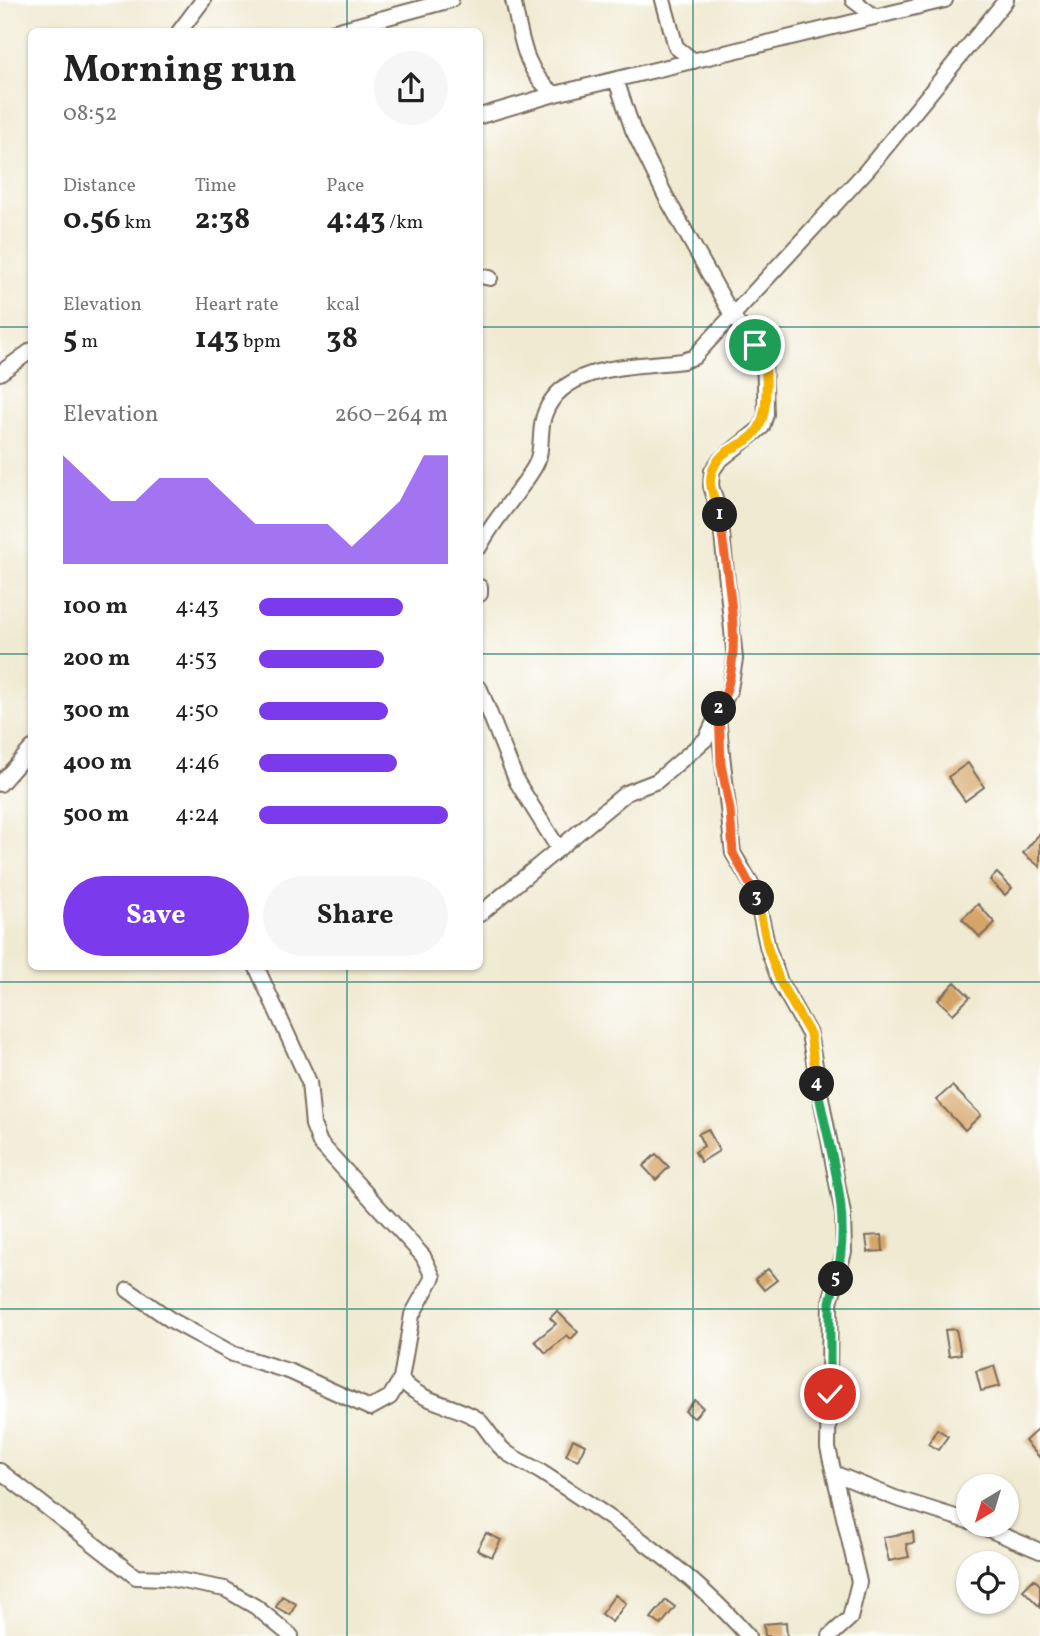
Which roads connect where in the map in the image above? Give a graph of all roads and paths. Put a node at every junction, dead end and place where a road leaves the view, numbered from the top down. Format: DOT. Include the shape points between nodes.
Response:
graph roads {
  1 [pos="203,0"];
  2 [pos="451,0"];
  3 [pos="513,0"];
  4 [pos="663,0"];
  5 [pos="853,0"];
  6 [pos="945,0"];
  7 [pos="1006,0"];
  8 [pos="927,2"];
  9 [pos="415,4"];
  10 [pos="875,17"];
  11 [pos="182,28"];
  12 [pos="344,28"];
  13 [pos="694,61"];
  14 [pos="616,80"];
  15 [pos="555,94"];
  16 [pos="483,115"];
  17 [pos="732,315"];
  18 [pos="28,352"];
  19 [pos="0,373"];
  20 [pos="483,542"];
  21 [pos="483,697"];
  22 [pos="717,713"];
  23 [pos="28,752"];
  24 [pos="0,784"];
  25 [pos="558,848"];
  26 [pos="483,911"];
  27 [pos="258,970"];
  28 [pos="128,1290"];
  29 [pos="401,1379"];
  30 [pos="0,1471"];
  31 [pos="836,1474"];
  32 [pos="956,1517"];
  33 [pos="1007,1537"];
  34 [pos="1040,1551"];
  35 [pos="291,1636"];
  36 [pos="748,1636"];
  37 [pos="831,1636"];
  1 -- 11 [label="street"];
  2 -- 9 [label="street"];
  3 -- 15 [label="street" via="530,66 538,81"];
  4 -- 13 [label="street" via="676,47"];
  5 -- 10 [label="street"];
  6 -- 8 [label="street"];
  7 -- 17 [label="street" via="867,170"];
  8 -- 10 [label="street"];
  9 -- 12 [label="street"];
  10 -- 13 [label="street"];
  13 -- 14 [label="street"];
  14 -- 15 [label="street"];
  14 -- 17 [label="street" via="633,130"];
  15 -- 16 [label="street"];
  17 -- 20 [label="street" via="694,357 575,379 550,398 540,425 537,464"];
  17 -- 22 [label="street" via="764,358 766,414 748,441 730,450 712,471 710,486 720,515 734,659 730,689"];
  18 -- 19 [label="street"];
  21 -- 25 [label="street" via="517,782"];
  22 -- 25 [label="street" via="706,739 680,765 657,781 626,793"];
  22 -- 31 [label="street" via="733,853 755,890 780,982 810,1034 843,1214 844,1252 830,1302 828,1448"];
  23 -- 24 [label="street"];
  25 -- 26 [label="street"];
  27 -- 29 [label="street" via="309,1083 313,1125 320,1143 431,1270 430,1284 412,1315"];
  28 -- 29 [label="street" via="233,1354 292,1372 370,1408 390,1397"];
  29 -- 36 [label="street" via="418,1394 478,1419 508,1454 630,1532 715,1598"];
  30 -- 35 [label="street" via="136,1577 225,1588"];
  31 -- 32 [label="street"];
  31 -- 37 [label="street" via="859,1581 850,1618"];
  33 -- 34 [label="street"];
}
